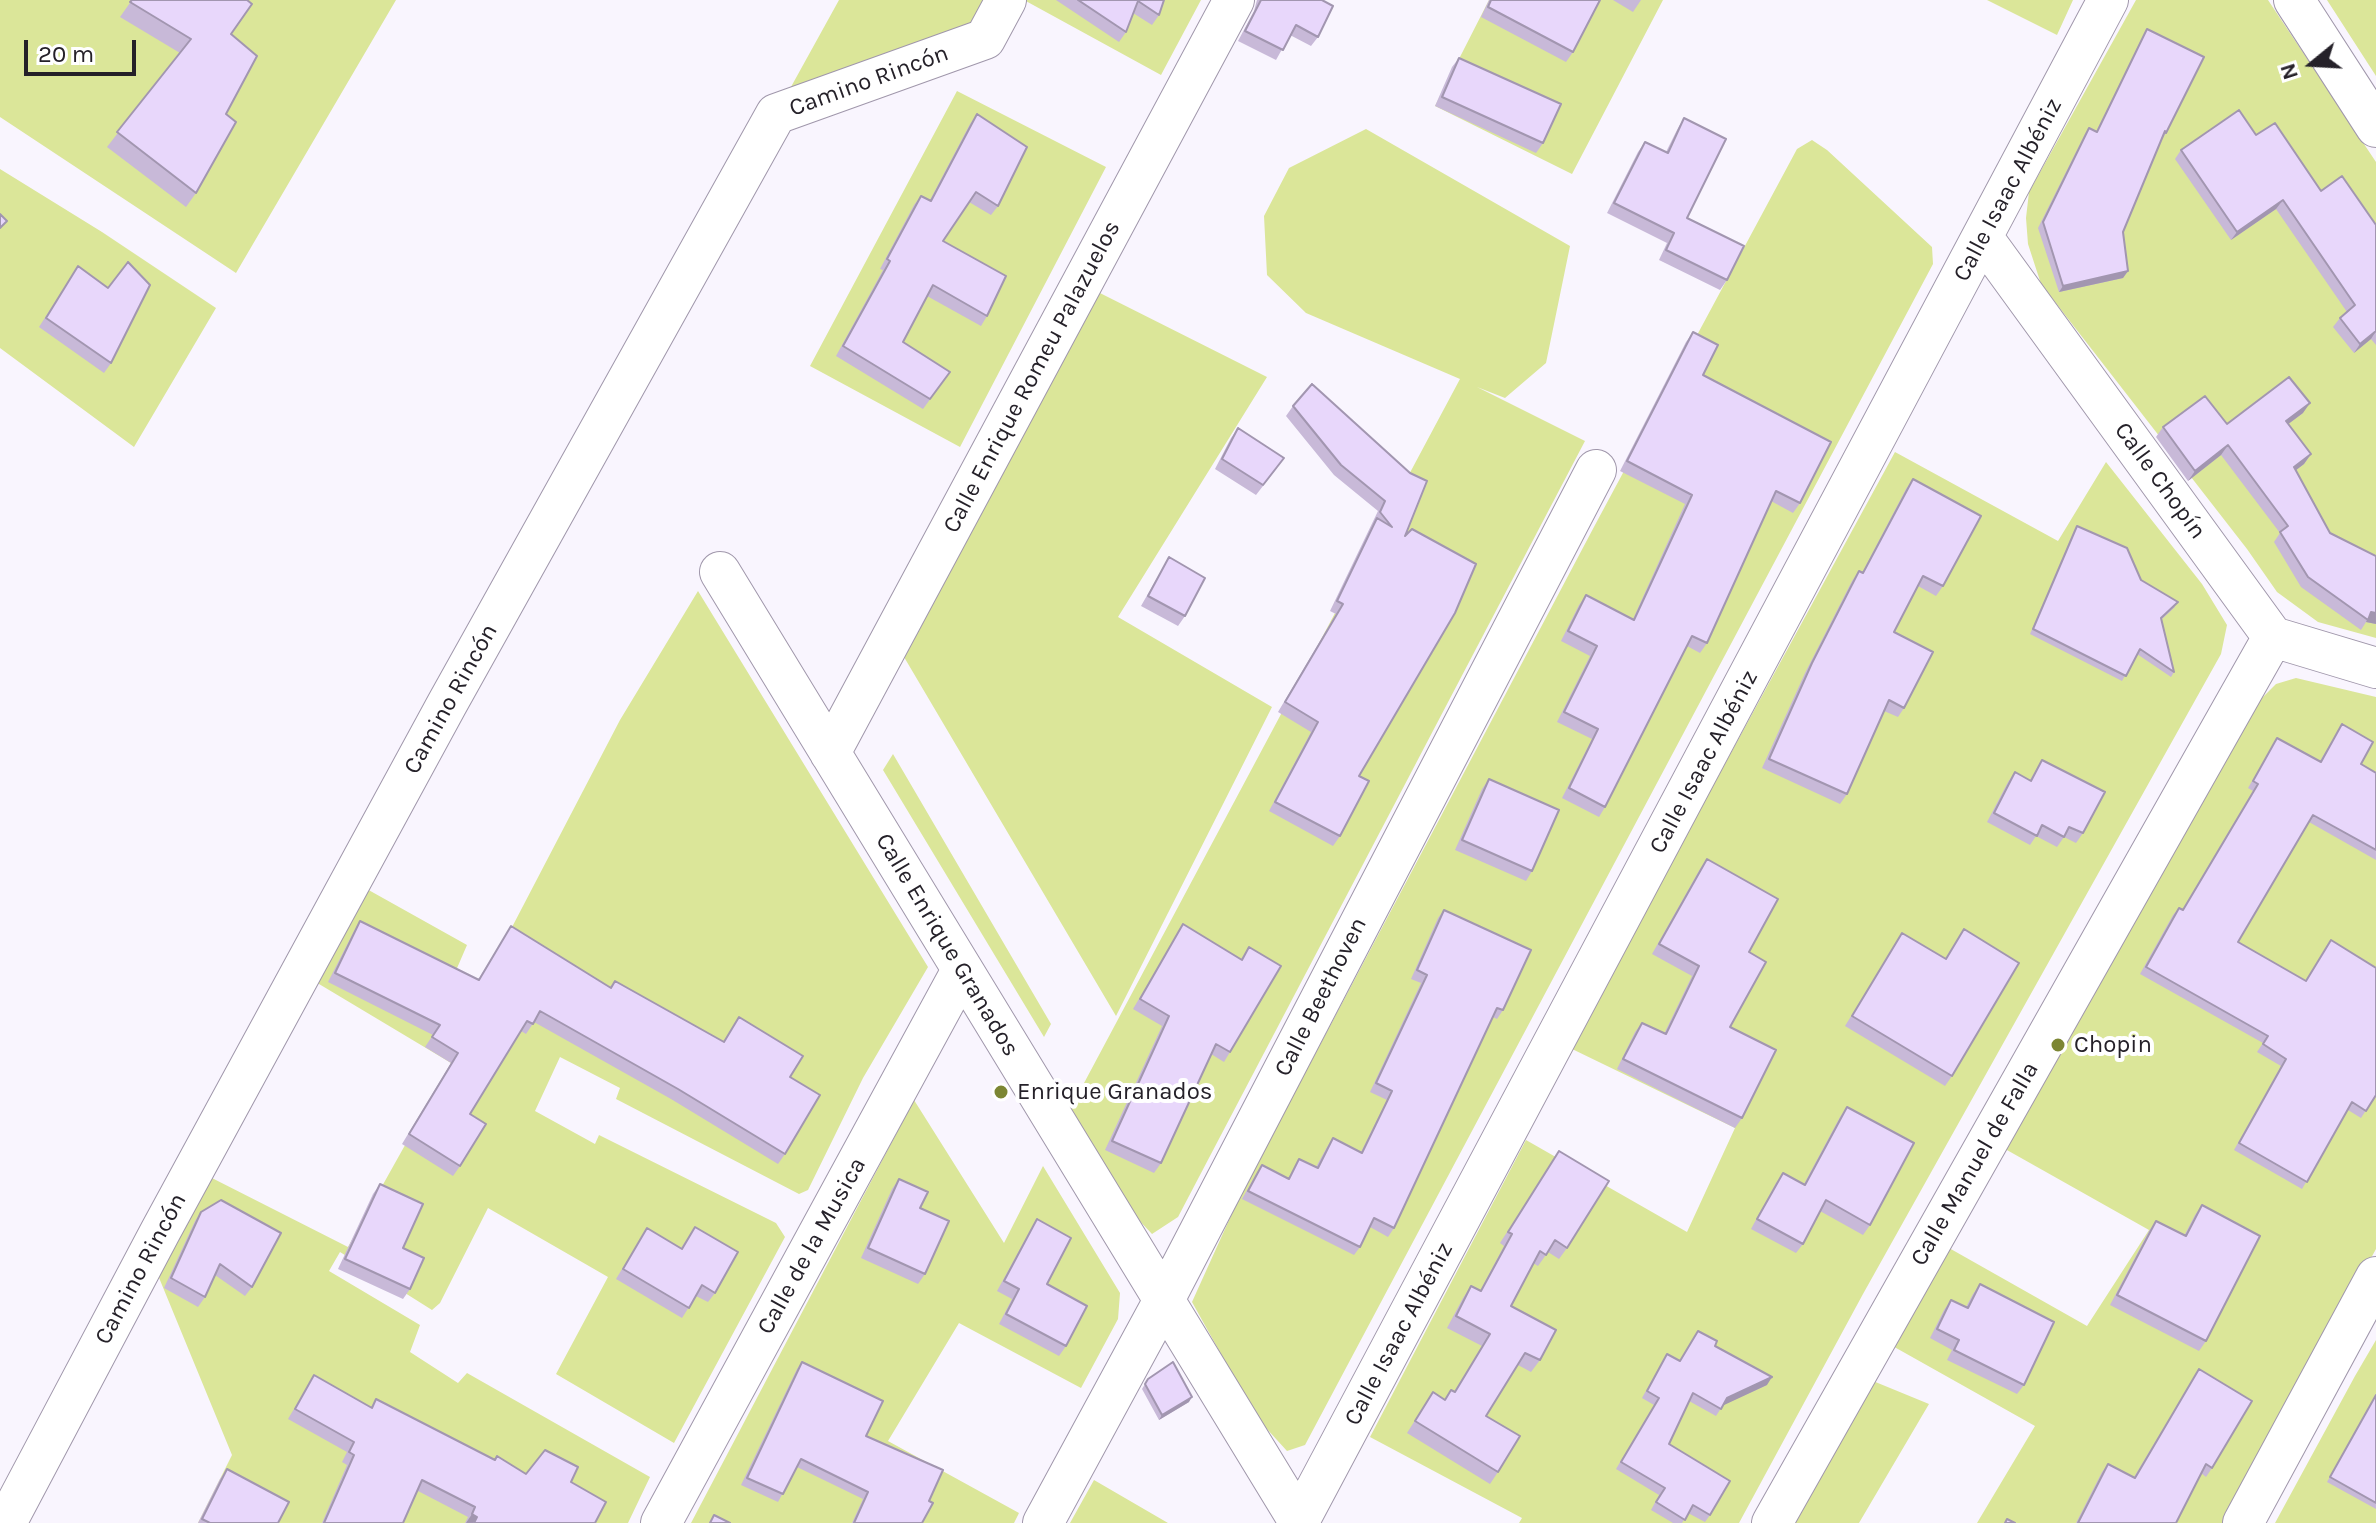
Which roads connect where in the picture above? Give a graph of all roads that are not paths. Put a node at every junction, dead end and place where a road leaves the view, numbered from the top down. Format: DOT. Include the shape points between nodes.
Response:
graph roads {
  1 [pos="1006,0"];
  2 [pos="1234,0"];
  3 [pos="2108,0"];
  4 [pos="2294,0"];
  5 [pos="2376,127"];
  6 [pos="1983,238"];
  7 [pos="1596,470"];
  8 [pos="720,572"];
  9 [pos="2273,637"];
  10 [pos="2376,668"];
  11 [pos="830,753"];
  12 [pos="962,970"];
  13 [pos="2376,1277"];
  14 [pos="1164,1300"];
  15 [pos="1299,1522"];
  16 [pos="6,1523"];
  17 [pos="661,1523"];
  18 [pos="1043,1523"];
  19 [pos="1772,1523"];
  20 [pos="2243,1523"];
  1 -- 16 [label="street, Camino Rincón" via="985,39 776,114 447,704"];
  2 -- 11 [label="street, Calle Enrique Romeu Palazuelos"];
  3 -- 6 [label="street, Calle Isaac Albéniz"];
  4 -- 5 [label="street"];
  6 -- 9 [label="street, Calle Chopín"];
  6 -- 15 [label="street, Calle Isaac Albéniz"];
  7 -- 14 [label="street, Calle Beethoven"];
  8 -- 11 [label="street, Calle Enrique Granados"];
  9 -- 10 [label="street"];
  9 -- 19 [label="street, Calle Manuel de Falla"];
  11 -- 12 [label="street, Calle Enrique Granados"];
  12 -- 14 [label="street, Calle Enrique Granados"];
  12 -- 17 [label="street, Calle de la Musica"];
  13 -- 20 [label="street"];
  14 -- 15 [label="street, Calle Enrique Granados"];
  14 -- 18 [label="street, Calle Beethoven"];
}
